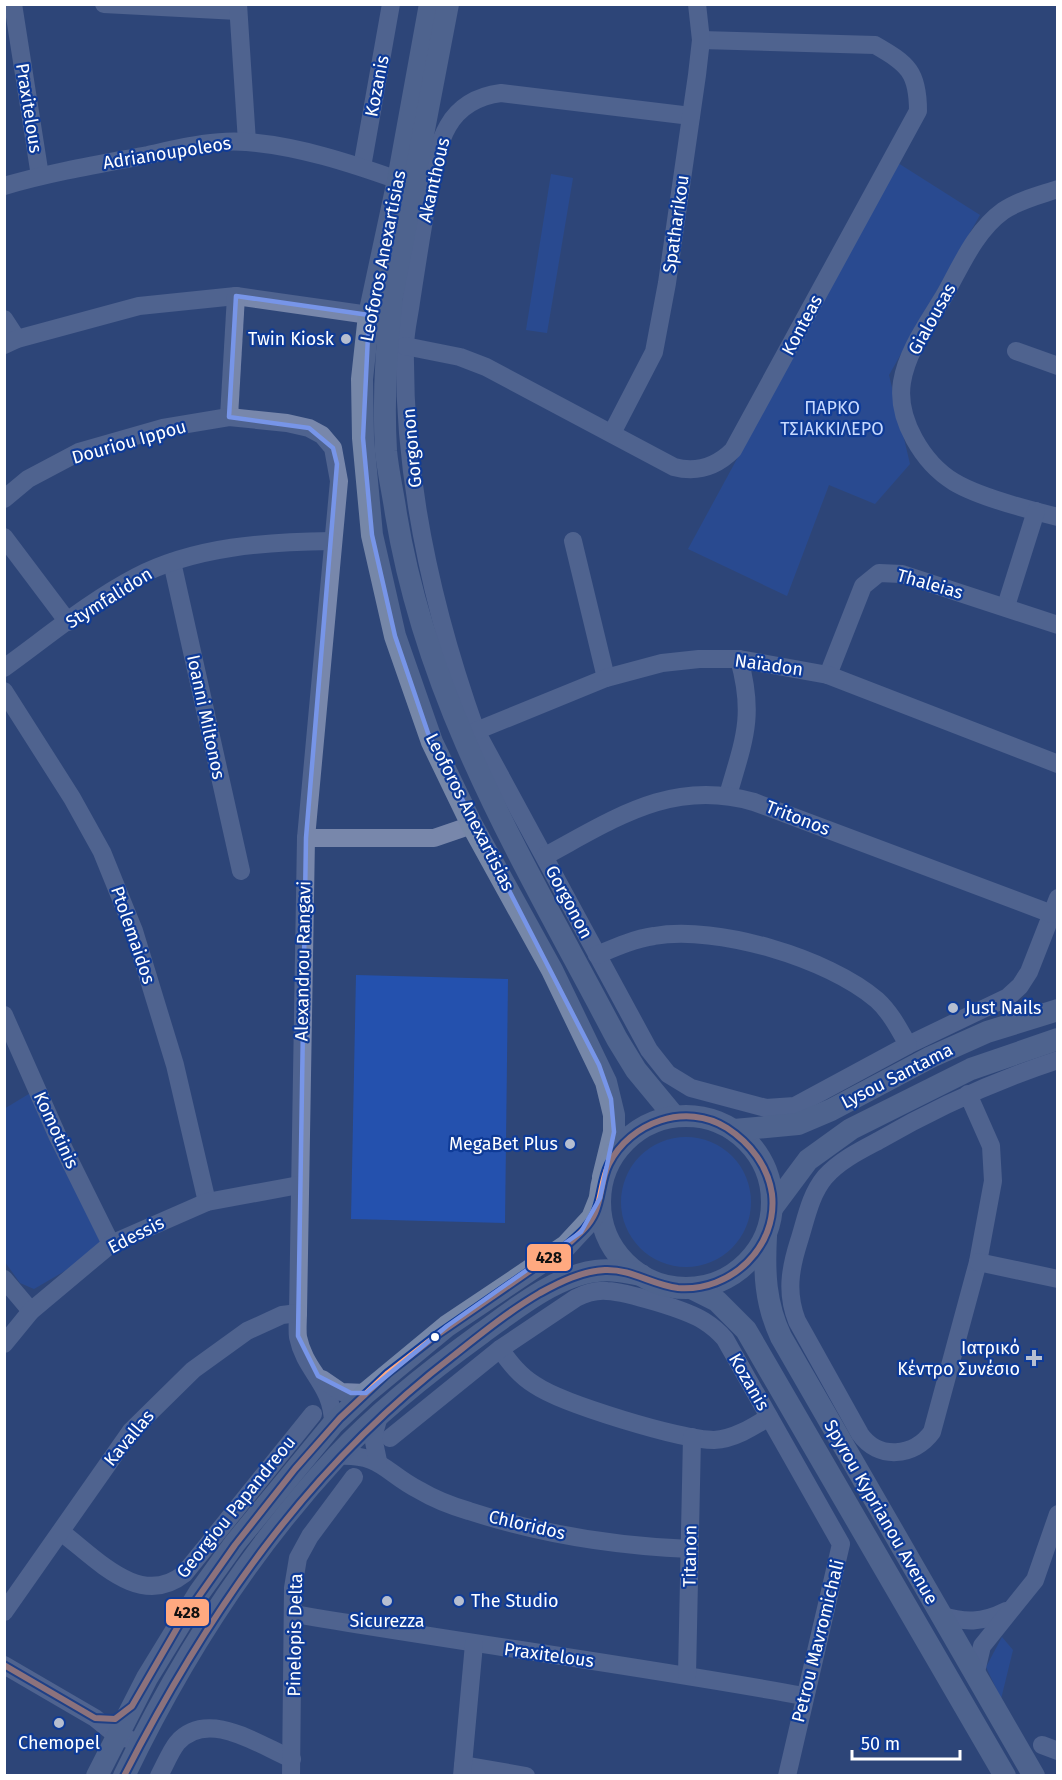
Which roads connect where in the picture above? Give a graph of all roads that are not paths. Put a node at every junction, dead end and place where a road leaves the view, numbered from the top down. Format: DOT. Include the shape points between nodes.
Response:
graph roads {
  1 [pos="13,4"];
  2 [pos="104,4"];
  3 [pos="391,4"];
  4 [pos="430,4"];
  5 [pos="447,4"];
  6 [pos="697,4"];
  7 [pos="238,8"];
  8 [pos="701,40"];
  9 [pos="691,116"];
  10 [pos="247,142"];
  11 [pos="362,167"];
  12 [pos="40,176"];
  13 [pos="398,180"];
  14 [pos="4,186"];
  15 [pos="1058,189"];
  16 [pos="236,296"];
  17 [pos="369,315"];
  18 [pos="4,319"];
  19 [pos="11,342"];
  20 [pos="405,346"];
  21 [pos="1016,351"];
  22 [pos="1058,366"];
  23 [pos="229,417"];
  24 [pos="612,433"];
  25 [pos="4,498"];
  26 [pos="1036,512"];
  27 [pos="1058,517"];
  28 [pos="4,537"];
  29 [pos="332,541"];
  30 [pos="573,541"];
  31 [pos="172,562"];
  32 [pos="1006,606"];
  33 [pos="68,622"];
  34 [pos="1058,625"];
  35 [pos="739,659"];
  36 [pos="4,668"];
  37 [pos="828,675"];
  38 [pos="606,678"];
  39 [pos="4,691"];
  40 [pos="476,731"];
  41 [pos="1058,764"];
  42 [pos="728,795"];
  43 [pos="472,825"];
  44 [pos="306,838"];
  45 [pos="545,856"];
  46 [pos="241,872"];
  47 [pos="1055,906"];
  48 [pos="597,955"];
  49 [pos="1058,1010"];
  50 [pos="4,1015"];
  51 [pos="1058,1039"];
  52 [pos="908,1045"];
  53 [pos="1058,1060"];
  54 [pos="968,1094"];
  55 [pos="674,1116"];
  56 [pos="734,1130"];
  57 [pos="299,1185"];
  58 [pos="602,1187"];
  59 [pos="207,1202"];
  60 [pos="773,1208"];
  61 [pos="766,1236"];
  62 [pos="111,1244"];
  63 [pos="978,1262"];
  64 [pos="641,1275"];
  65 [pos="4,1279"];
  66 [pos="1058,1279"];
  67 [pos="692,1288"];
  68 [pos="31,1311"];
  69 [pos="298,1313"];
  70 [pos="4,1344"];
  71 [pos="500,1349"];
  72 [pos="318,1376"];
  73 [pos="366,1393"];
  74 [pos="379,1416"];
  75 [pos="769,1417"];
  76 [pos="323,1419"];
  77 [pos="692,1437"];
  78 [pos="390,1438"];
  79 [pos="338,1456"];
  80 [pos="378,1461"];
  81 [pos="354,1477"];
  82 [pos="1058,1514"];
  83 [pos="61,1532"];
  84 [pos="690,1549"];
  85 [pos="1013,1608"];
  86 [pos="4,1612"];
  87 [pos="294,1614"];
  88 [pos="940,1615"];
  89 [pos="474,1644"];
  90 [pos="4,1665"];
  91 [pos="687,1675"];
  92 [pos="975,1676"];
  93 [pos="804,1696"];
  94 [pos="132,1706"];
  95 [pos="95,1718"];
  96 [pos="117,1735"];
  97 [pos="140,1743"];
  98 [pos="292,1767"];
  99 [pos="462,1770"];
  100 [pos="97,1776"];
  101 [pos="124,1776"];
  102 [pos="159,1776"];
  103 [pos="526,1776"];
  104 [pos="787,1776"];
  105 [pos="1005,1776"];
  106 [pos="1034,1776"];
  1 -- 12 [label="street, Praxitelous"];
  2 -- 7 [label="street"];
  3 -- 11 [label="street, Kozanis"];
  4 -- 13 [label="main road, Leoforos Anexartisias"];
  5 -- 55 [label="main road, Leoforos Anexartisias" via="387,339 386,453 400,539 437,675 491,801 617,1039 636,1070"];
  6 -- 8 [label="street, Spatharikou"];
  7 -- 10 [label="street"];
  8 -- 9 [label="street, Spatharikou"];
  8 -- 24 [label="street, Konteas" via="875,45 899,58 918,84 918,111 733,450 707,467 684,470"];
  9 -- 20 [label="street, Akanthous" via="501,93 465,106 447,126 437,152"];
  9 -- 24 [label="street, Spatharikou" via="654,352"];
  10 -- 11 [label="street, Adrianoupoleos"];
  10 -- 12 [label="street, Adrianoupoleos" via="211,143"];
  11 -- 13 [label="street, Adrianoupoleos"];
  12 -- 14 [label="street, Adrianoupoleos"];
  13 -- 17 [label="main road, Leoforos Anexartisias"];
  15 -- 26 [label="street, Gialousas" via="1004,210 991,221 912,350 902,382 908,422 916,442 935,466 954,482"];
  16 -- 17 [label="street"];
  16 -- 19 [label="street" via="139,306"];
  16 -- 23 [label="street"];
  17 -- 43 [label="main road, Leoforos Anexartisias" via="362,379 372,534 395,636 413,690 432,742"];
  18 -- 19 [label="street"];
  20 -- 24 [label="street, Konteas" via="474,362"];
  20 -- 40 [label="street, Gorgonon" via="409,440 422,543 460,687"];
  21 -- 22 [label="street"];
  23 -- 25 [label="street, Douriou Ippou" via="163,428 79,452 28,479"];
  23 -- 29 [label="street, Douriou Ippou" via="309,428 333,448 339,481"];
  26 -- 27 [label="street, Gialousas"];
  26 -- 32 [label="street"];
  28 -- 33 [label="street"];
  29 -- 31 [label="street, Stymfalidon" via="249,545"];
  29 -- 44 [label="street, Alexandrou Rangavi"];
  30 -- 38 [label="street"];
  31 -- 33 [label="street, Stymfalidon" via="135,577"];
  31 -- 46 [label="street, Ioanni Miltonos"];
  32 -- 34 [label="street, Thaleias"];
  32 -- 37 [label="street, Thaleias" via="902,574 879,573 863,586"];
  33 -- 36 [label="street, Stymfalidon"];
  35 -- 37 [label="street, Naïadon"];
  35 -- 38 [label="street, Naïadon" via="662,663"];
  35 -- 42 [label="street" via="747,690 748,721"];
  37 -- 41 [label="street, Naïadon"];
  38 -- 40 [label="street, Naïadon"];
  39 -- 59 [label="street, Ptolemaidos" via="102,852 134,930 175,1065"];
  40 -- 45 [label="street, Gorgonon"];
  42 -- 45 [label="street, Tritonos" via="688,795 653,802"];
  42 -- 47 [label="street, Tritonos"];
  43 -- 44 [label="street" via="434,838"];
  43 -- 58 [label="main road, Leoforos Anexartisias" via="552,970 606,1082 614,1132"];
  44 -- 57 [label="street, Alexandrou Rangavi"];
  45 -- 48 [label="street, Gorgonon"];
  47 -- 52 [label="street, Gorgonon" via="1020,986 1000,1002"];
  48 -- 52 [label="street" via="630,942 676,934 719,936 758,945 826,970 865,992 885,1008"];
  48 -- 52 [label="street, Gorgonon" via="655,1059 675,1079 691,1088 766,1108 786,1108 813,1098"];
  49 -- 56 [label="main road, Lysou Santama" via="987,1032 815,1118 782,1128"];
  50 -- 62 [label="street, Komotinis"];
  51 -- 60 [label="main road, Lysou Santama" via="971,1069 851,1129 808,1160"];
  53 -- 54 [label="street"];
  54 -- 63 [label="street" via="988,1136 993,1157 993,1181"];
  54 -- 63 [label="street" via="901,1127 833,1169 814,1195 794,1258 789,1293 797,1321 860,1434 874,1449 889,1452 914,1448 932,1432"];
  55 -- 56 [label="main road" via="715,1120"];
  55 -- 58 [label="main road" via="650,1123 629,1137 613,1156"];
  56 -- 60 [label="main road" via="764,1164"];
  57 -- 59 [label="street, Edessis"];
  57 -- 69 [label="street, Alexandrou Rangavi"];
  58 -- 64 [label="main road" via="602,1221 610,1242"];
  58 -- 73 [label="main road" via="592,1218 566,1246 447,1326"];
  59 -- 62 [label="street, Edessis"];
  60 -- 61 [label="main road"];
  61 -- 67 [label="main road" via="754,1257 736,1273 715,1284"];
  61 -- 88 [label="main road, Spyrou Kyprianou Avenue" via="766,1290 773,1319"];
  62 -- 68 [label="street, Edessis"];
  63 -- 66 [label="street"];
  64 -- 67 [label="main road" via="665,1286"];
  64 -- 74 [label="main road" via="595,1271 551,1288 467,1344"];
  65 -- 68 [label="street"];
  67 -- 105 [label="main road, Spyrou Kyprianou Avenue" via="717,1300 752,1340"];
  68 -- 70 [label="street, Edessis"];
  69 -- 72 [label="street, Alexandrou Rangavi" via="301,1344"];
  69 -- 83 [label="street, Kavallas" via="282,1315 247,1331 193,1370 131,1431"];
  71 -- 75 [label="street, Kozanis" via="576,1298 597,1291 618,1292 696,1317 712,1326 725,1340"];
  71 -- 77 [label="street, Kozanis" via="523,1377 544,1391"];
  71 -- 78 [label="street"];
  72 -- 73 [label="street, Alexandrou Rangavi" via="341,1392"];
  72 -- 76 [label="street, Alexandrou Rangavi" via="330,1398"];
  73 -- 76 [label="main road"];
  74 -- 79 [label="main road"];
  74 -- 80 [label="street" via="374,1437"];
  75 -- 77 [label="street, Kozanis" via="723,1439"];
  75 -- 93 [label="street, Petrou Mavromichali" via="841,1544"];
  76 -- 83 [label="street, Georgiou Papandreou" via="171,1584 145,1587 129,1581"];
  76 -- 94 [label="main road" via="199,1593"];
  77 -- 84 [label="street, Titanon"];
  79 -- 80 [label="street, Chloridos" via="355,1455"];
  79 -- 97 [label="main road" via="227,1597"];
  80 -- 84 [label="street, Chloridos" via="418,1490 468,1511 563,1534"];
  81 -- 87 [label="street, Pinelopis Delta" via="298,1558"];
  82 -- 85 [label="street" via="1044,1562"];
  83 -- 86 [label="street, Kavallas"];
  84 -- 91 [label="street, Titanon"];
  85 -- 88 [label="street" via="977,1622"];
  85 -- 92 [label="street" via="982,1647"];
  87 -- 89 [label="street, Praxitelous"];
  87 -- 98 [label="street, Pinelopis Delta"];
  88 -- 92 [label="main road, Spyrou Kyprianou Avenue"];
  89 -- 91 [label="street, Praxitelous"];
  89 -- 99 [label="street"];
  90 -- 95 [label="street"];
  91 -- 93 [label="street, Praxitelous"];
  92 -- 106 [label="main road, Spyrou Kyprianou Avenue"];
  93 -- 104 [label="street, Petrou Mavromichali"];
  94 -- 95 [label="street" via="115,1719"];
  94 -- 96 [label="main road"];
  95 -- 96 [label="street"];
  96 -- 97 [label="street"];
  96 -- 100 [label="main road"];
  97 -- 101 [label="main road"];
  98 -- 102 [label="street" via="216,1727 200,1728 177,1743"];
  99 -- 103 [label="street"];
}
